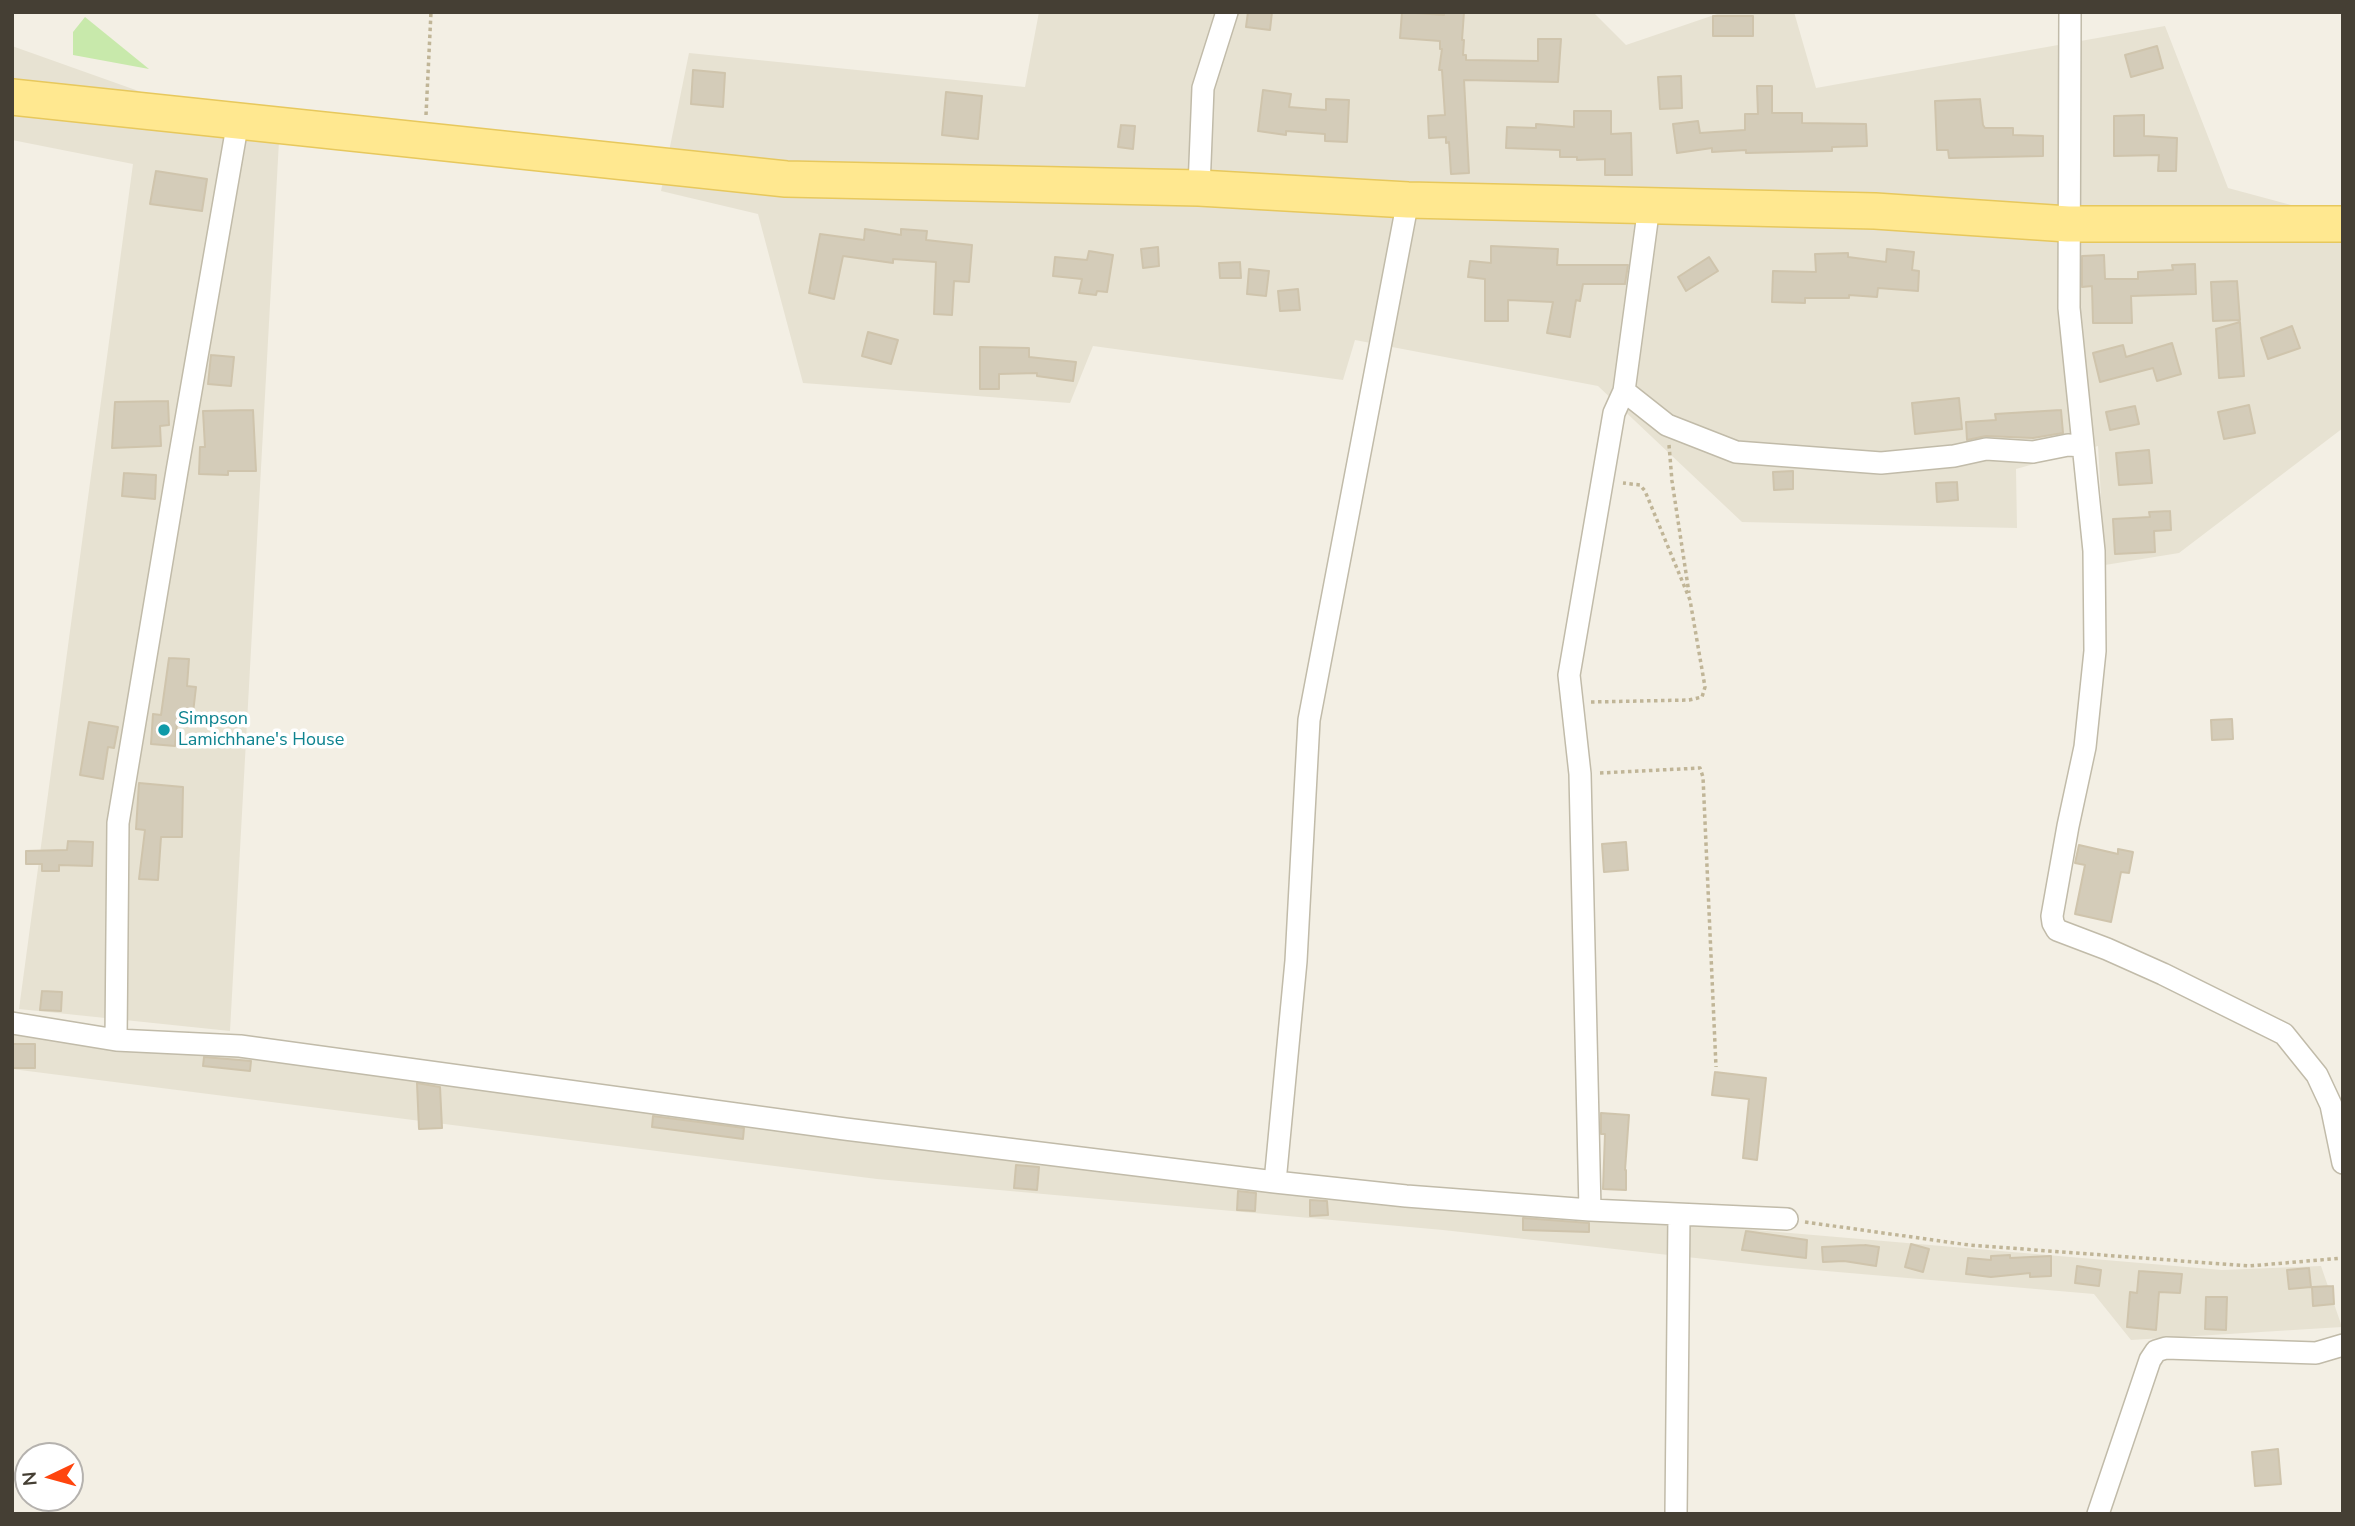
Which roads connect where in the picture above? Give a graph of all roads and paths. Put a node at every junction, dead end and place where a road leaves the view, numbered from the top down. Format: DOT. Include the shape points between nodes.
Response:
graph roads {
  1 [pos="431,12"];
  2 [pos="1227,12"];
  3 [pos="2070,12"];
  4 [pos="12,97"];
  5 [pos="238,121"];
  6 [pos="425,142"];
  7 [pos="1199,188"];
  8 [pos="1408,200"];
  9 [pos="1649,206"];
  10 [pos="2068,224"];
  11 [pos="2343,225"];
  12 [pos="1624,391"];
  13 [pos="1667,425"];
  14 [pos="2083,446"];
  15 [pos="1602,481"];
  16 [pos="1690,600"];
  17 [pos="1572,702"];
  18 [pos="1580,774"];
  19 [pos="12,1023"];
  20 [pos="116,1040"];
  21 [pos="1716,1067"];
  22 [pos="2343,1163"];
  23 [pos="1275,1182"];
  24 [pos="1590,1210"];
  25 [pos="1679,1215"];
  26 [pos="1787,1219"];
  27 [pos="2343,1258"];
  28 [pos="2343,1345"];
  29 [pos="1676,1514"];
  30 [pos="2098,1514"];
  1 -- 6 [label="path"];
  2 -- 7 [label="street" via="1203,88"];
  3 -- 10 [label="street"];
  4 -- 5 [label="main road"];
  5 -- 6 [label="main road"];
  5 -- 20 [label="street" via="118,823"];
  6 -- 7 [label="main road" via="786,179"];
  7 -- 8 [label="main road"];
  8 -- 9 [label="main road"];
  8 -- 23 [label="street" via="1309,720 1296,961"];
  9 -- 10 [label="main road" via="1875,211"];
  9 -- 12 [label="street"];
  10 -- 11 [label="main road"];
  10 -- 14 [label="street" via="2069,307"];
  12 -- 13 [label="street"];
  12 -- 15 [label="street" via="1614,413"];
  13 -- 14 [label="street" via="1736,452 1881,463 1986,449 2033,452"];
  13 -- 16 [label="path"];
  14 -- 22 [label="street" via="2094,551 2095,651 2085,747 2053,923 2057,930 2163,974 2284,1034 2317,1075 2331,1105"];
  15 -- 16 [label="path" via="1640,485 1645,491"];
  15 -- 17 [label="street" via="1569,675"];
  16 -- 17 [label="path" via="1702,697"];
  17 -- 18 [label="street"];
  18 -- 21 [label="path" via="1700,768"];
  18 -- 24 [label="street"];
  19 -- 20 [label="street"];
  20 -- 23 [label="street" via="240,1046"];
  23 -- 24 [label="street"];
  24 -- 25 [label="street"];
  25 -- 26 [label="street"];
  25 -- 29 [label="street"];
  26 -- 27 [label="path" via="1969,1245 2249,1266"];
  28 -- 30 [label="street" via="2316,1353 2166,1348 2156,1352"];
}
